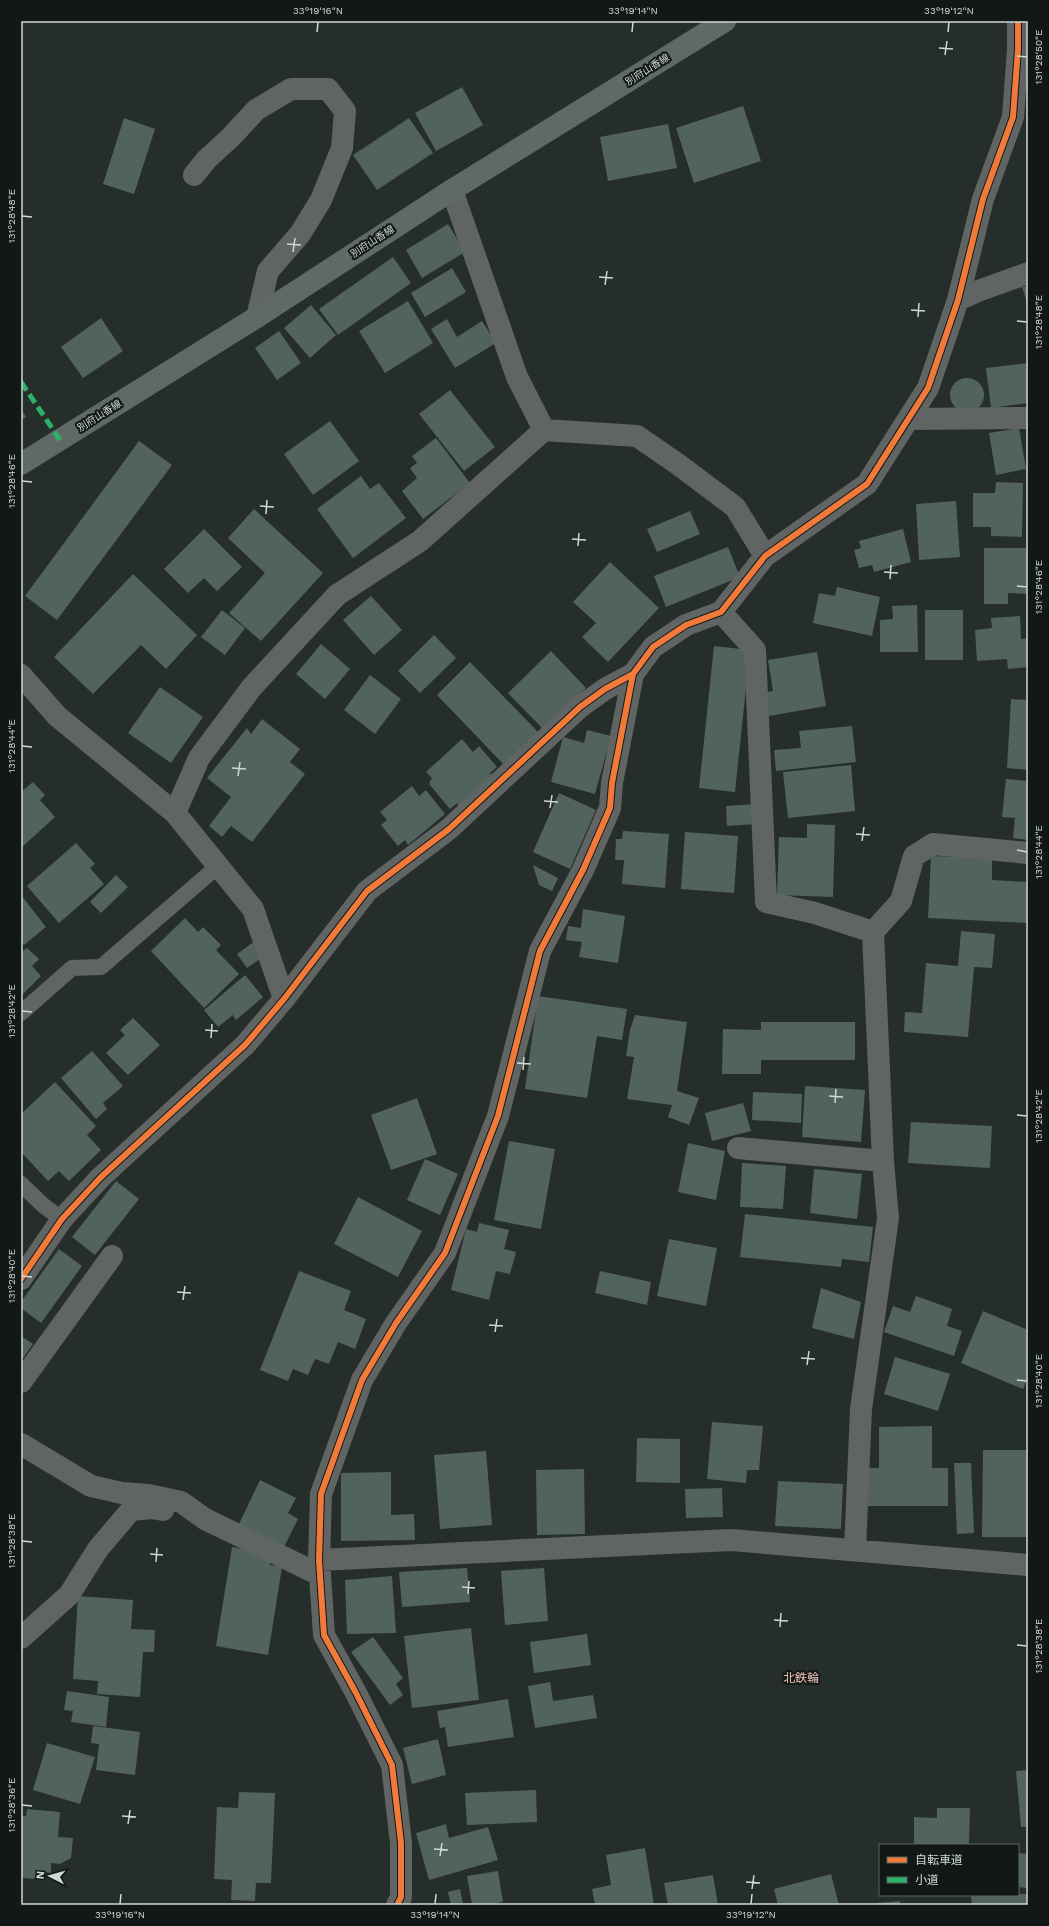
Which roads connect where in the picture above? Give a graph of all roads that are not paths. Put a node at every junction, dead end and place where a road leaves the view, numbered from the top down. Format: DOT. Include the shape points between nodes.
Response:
graph roads {
  1 [pos="725,21"];
  2 [pos="1018,21"];
  3 [pos="194,175"];
  4 [pos="452,190"];
  5 [pos="1028,273"];
  6 [pos="958,300"];
  7 [pos="257,317"];
  8 [pos="1028,418"];
  9 [pos="909,419"];
  10 [pos="544,430"];
  11 [pos="21,464"];
  12 [pos="765,556"];
  13 [pos="721,612"];
  14 [pos="633,674"];
  15 [pos="21,675"];
  16 [pos="175,813"];
  17 [pos="1028,853"];
  18 [pos="218,866"];
  19 [pos="873,932"];
  20 [pos="284,999"];
  21 [pos="21,1013"];
  22 [pos="738,1148"];
  23 [pos="883,1161"];
  24 [pos="21,1184"];
  25 [pos="62,1219"];
  26 [pos="112,1256"];
  27 [pos="21,1279"];
  28 [pos="21,1382"];
  29 [pos="21,1444"];
  30 [pos="205,1519"];
  31 [pos="855,1550"];
  32 [pos="1028,1565"];
  33 [pos="319,1568"];
  34 [pos="21,1638"];
  35 [pos="397,1905"];
  1 -- 4 [label="main road, 別府山香線"];
  2 -- 6 [label="street" via="1013,117 983,199"];
  3 -- 7 [label="street" via="256,110 291,89 328,89 345,111 342,148 321,200 300,234 268,271"];
  4 -- 7 [label="main road, 別府山香線"];
  4 -- 10 [label="street" via="516,377"];
  5 -- 6 [label="street"];
  6 -- 9 [label="street" via="928,388"];
  7 -- 11 [label="main road, 別府山香線"];
  8 -- 9 [label="street"];
  9 -- 12 [label="street" via="867,484"];
  10 -- 12 [label="street" via="637,436 735,507"];
  10 -- 16 [label="street" via="420,541 337,595 252,687 199,758"];
  12 -- 13 [label="street"];
  13 -- 14 [label="street" via="686,625 653,647"];
  13 -- 19 [label="street" via="755,650 766,902 815,913"];
  14 -- 20 [label="street" via="605,689 580,707 449,829 366,891"];
  14 -- 33 [label="street" via="612,783 610,808 583,870 540,951 498,1116 446,1253 396,1323 362,1380 321,1494"];
  15 -- 16 [label="street" via="57,716"];
  16 -- 18 [label="street"];
  17 -- 19 [label="street" via="933,844 914,856 900,901"];
  18 -- 20 [label="street" via="253,909"];
  18 -- 21 [label="lane" via="101,967 72,968"];
  19 -- 23 [label="street"];
  20 -- 25 [label="street" via="245,1045 101,1177"];
  22 -- 23 [label="street"];
  23 -- 31 [label="street" via="888,1218 861,1408"];
  24 -- 25 [label="lane"];
  25 -- 27 [label="street"];
  26 -- 28 [label="street"];
  29 -- 30 [label="street" via="91,1486 181,1502"];
  30 -- 33 [label="street"];
  30 -- 34 [label="street" via="196,1520 151,1508 131,1510 98,1549 69,1595"];
  31 -- 32 [label="street"];
  31 -- 33 [label="street" via="731,1540"];
  33 -- 35 [label="street" via="324,1635 392,1766 401,1843 401,1897"];
}
